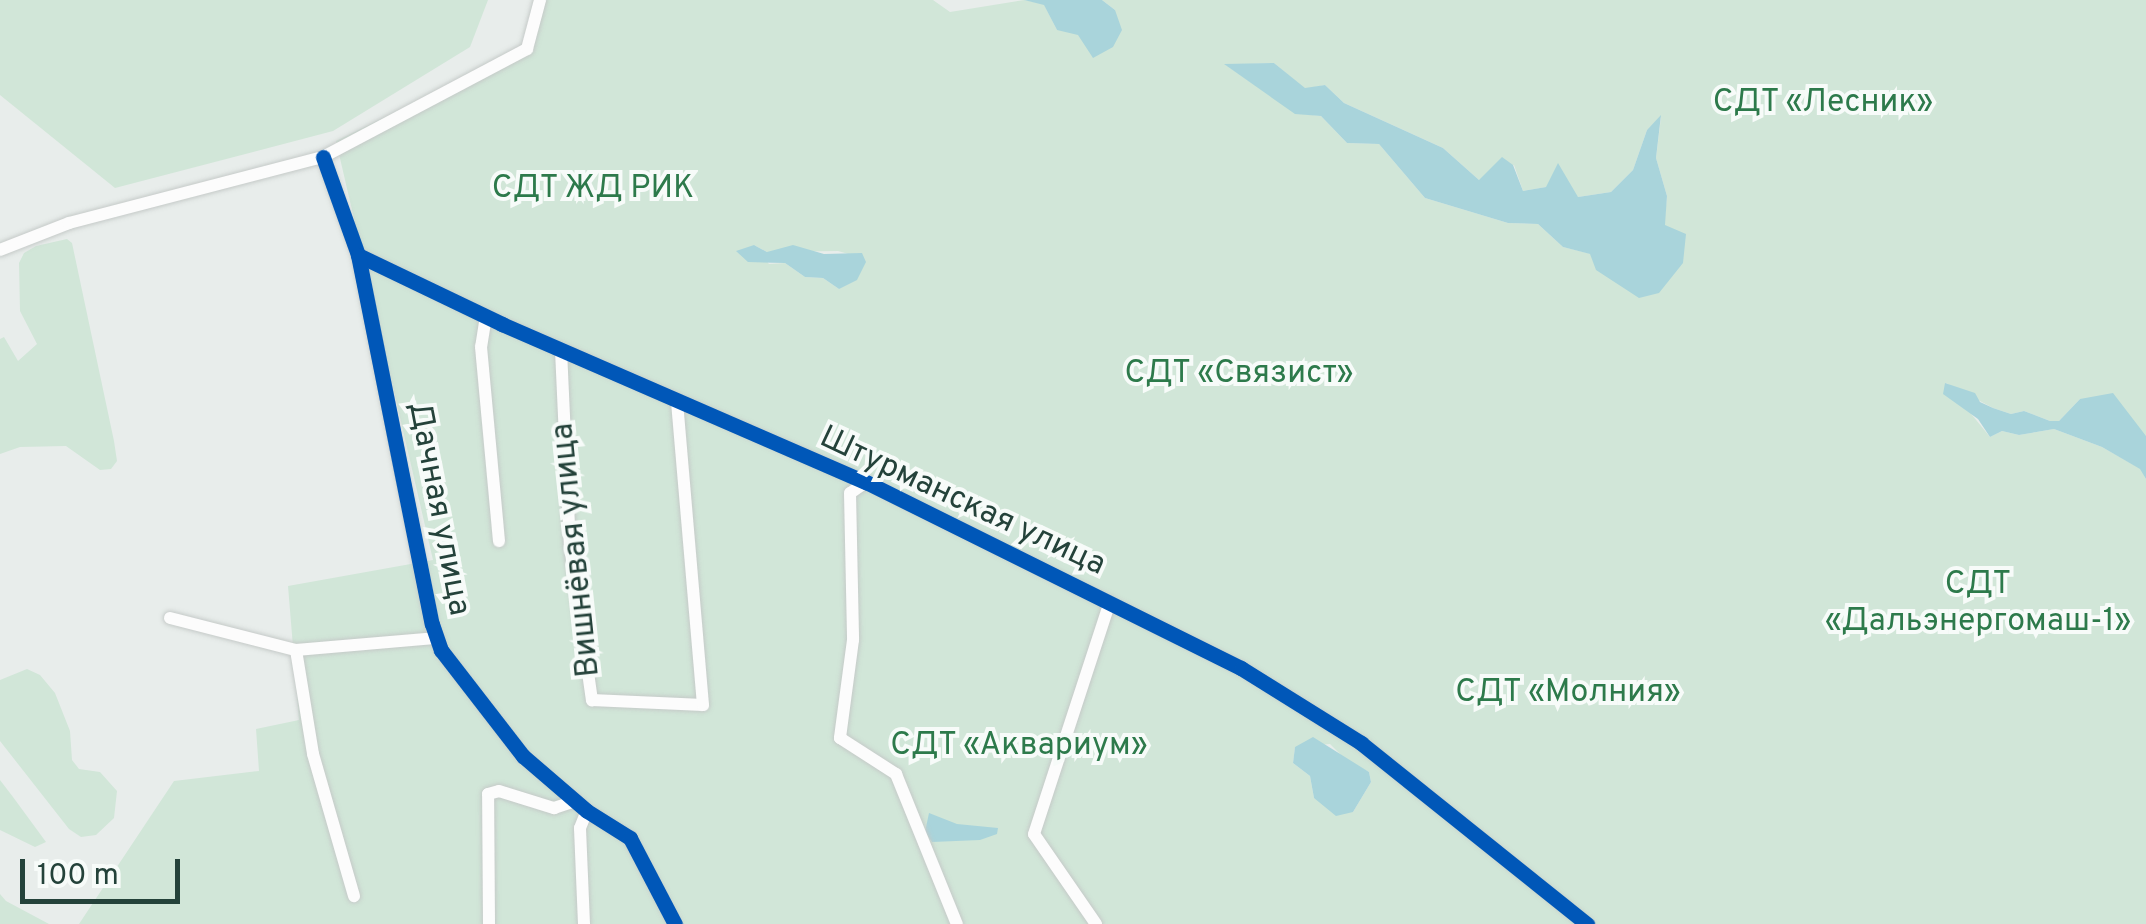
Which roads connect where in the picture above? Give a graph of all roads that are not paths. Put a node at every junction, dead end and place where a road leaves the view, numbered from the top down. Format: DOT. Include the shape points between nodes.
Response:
graph roads {
  1 [pos="540,0"];
  2 [pos="324,157"];
  3 [pos="0,250"];
  4 [pos="358,255"];
  5 [pos="486,316"];
  6 [pos="561,350"];
  7 [pos="677,401"];
  8 [pos="866,482"];
  9 [pos="499,540"];
  10 [pos="1110,602"];
  11 [pos="170,618"];
  12 [pos="436,638"];
  13 [pos="296,650"];
  14 [pos="576,801"];
  15 [pos="587,811"];
  16 [pos="354,896"];
  17 [pos="489,924"];
  18 [pos="584,924"];
  19 [pos="675,924"];
  20 [pos="957,924"];
  21 [pos="1096,924"];
  22 [pos="1587,924"];
  1 -- 2 [label="street" via="527,50"];
  2 -- 3 [label="street" via="68,223"];
  2 -- 4 [label="street"];
  4 -- 5 [label="street, Штурманская улица"];
  4 -- 12 [label="street, Дачная улица"];
  5 -- 6 [label="street, Штурманская улица"];
  5 -- 9 [label="street" via="481,347"];
  6 -- 7 [label="street, Штурманская улица"];
  6 -- 7 [label="street, Вишнёвая улица" via="570,546 592,700 703,705"];
  7 -- 8 [label="street, Штурманская улица"];
  8 -- 10 [label="street, Штурманская улица"];
  8 -- 20 [label="street" via="850,493 853,640 840,738 896,774"];
  10 -- 21 [label="street" via="1034,832"];
  10 -- 22 [label="street, Штурманская улица" via="1318,714"];
  11 -- 13 [label="street"];
  12 -- 13 [label="street"];
  12 -- 14 [label="street, Дачная улица" via="523,756"];
  13 -- 16 [label="street" via="313,754"];
  14 -- 15 [label="street, Дачная улица"];
  14 -- 17 [label="street" via="554,808 499,791 488,794"];
  15 -- 18 [label="street" via="580,828"];
  15 -- 19 [label="street, Дачная улица" via="630,838"];
}
